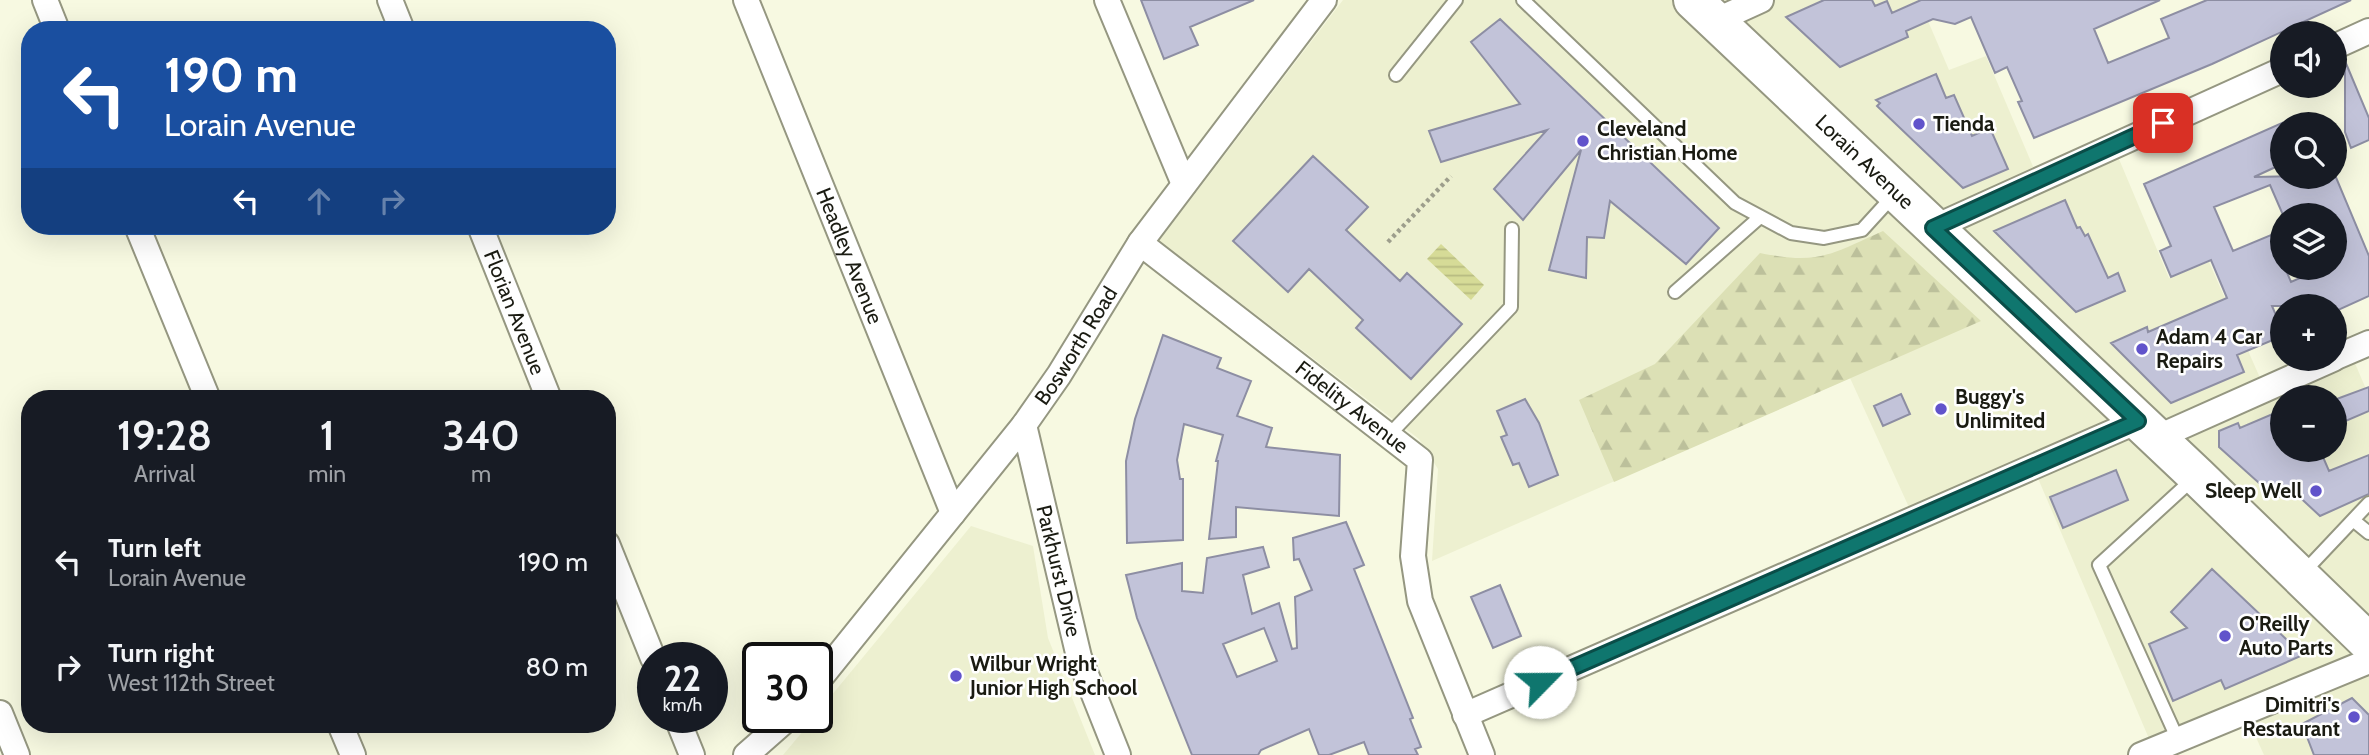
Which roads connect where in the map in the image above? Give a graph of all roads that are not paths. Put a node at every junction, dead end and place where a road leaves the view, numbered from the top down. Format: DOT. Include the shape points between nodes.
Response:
graph roads {
  1 [pos="45,0"];
  2 [pos="390,0"];
  3 [pos="746,0"];
  4 [pos="1107,0"];
  5 [pos="1324,0"];
  6 [pos="1457,0"];
  7 [pos="1523,0"];
  8 [pos="1760,0"];
  9 [pos="1704,10"];
  10 [pos="53,21"];
  11 [pos="398,21"];
  12 [pos="2369,32"];
  13 [pos="2347,41"];
  14 [pos="1396,75"];
  15 [pos="2270,75"];
  16 [pos="1184,184"];
  17 [pos="1895,194"];
  18 [pos="1760,217"];
  19 [pos="1933,228"];
  20 [pos="1512,229"];
  21 [pos="141,235"];
  22 [pos="484,235"];
  23 [pos="1140,243"];
  24 [pos="1675,292"];
  25 [pos="2369,343"];
  26 [pos="2347,352"];
  27 [pos="2300,371"];
  28 [pos="204,390"];
  29 [pos="545,390"];
  30 [pos="1024,425"];
  31 [pos="2147,430"];
  32 [pos="1389,435"];
  33 [pos="2197,476"];
  34 [pos="2369,503"];
  35 [pos="953,513"];
  36 [pos="2353,520"];
  37 [pos="2369,533"];
  38 [pos="616,566"];
  39 [pos="2300,576"];
  40 [pos="647,642"];
  41 [pos="2369,643"];
  42 [pos="2369,661"];
  43 [pos="833,662"];
  44 [pos="0,713"];
  45 [pos="1465,715"];
  46 [pos="344,733"];
  47 [pos="683,733"];
  48 [pos="771,733"];
  49 [pos="2178,740"];
  50 [pos="17,755"];
  51 [pos="353,755"];
  52 [pos="692,755"];
  53 [pos="746,755"];
  54 [pos="1118,755"];
  55 [pos="1482,755"];
  56 [pos="2141,755"];
  1 -- 10 [label="street"];
  2 -- 11 [label="street"];
  3 -- 35 [label="street, Headley Avenue"];
  4 -- 16 [label="street"];
  5 -- 16 [label="street, Bosworth Road"];
  6 -- 14 [label="lane"];
  7 -- 18 [label="lane" via="1735,203"];
  8 -- 9 [label="street"];
  9 -- 17 [label="main road, Lorain Avenue"];
  12 -- 13 [label="street"];
  15 -- 19 [label="street"];
  16 -- 23 [label="street, Bosworth Road"];
  17 -- 18 [label="lane" via="1862,230 1824,238 1791,233"];
  17 -- 19 [label="main road, Lorain Avenue"];
  18 -- 24 [label="lane"];
  19 -- 31 [label="main road, Lorain Avenue"];
  20 -- 32 [label="lane" via="1511,307"];
  21 -- 28 [label="street"];
  22 -- 29 [label="street, Florian Avenue"];
  23 -- 30 [label="street, Bosworth Road"];
  23 -- 32 [label="street, Fidelity Avenue"];
  25 -- 26 [label="street"];
  27 -- 31 [label="street"];
  30 -- 35 [label="street, Bosworth Road"];
  30 -- 54 [label="street, Parkhurst Drive" via="1079,657"];
  31 -- 33 [label="main road, Lorain Avenue"];
  31 -- 45 [label="street"];
  32 -- 45 [label="street, Fidelity Avenue" via="1420,460 1413,556 1420,601"];
  33 -- 39 [label="main road, Lorain Avenue"];
  33 -- 49 [label="lane" via="2099,565"];
  34 -- 36 [label="lane"];
  35 -- 43 [label="street, Bosworth Road"];
  36 -- 37 [label="lane"];
  36 -- 39 [label="lane"];
  38 -- 40 [label="street"];
  39 -- 41 [label="main road, Lorain Avenue"];
  42 -- 49 [label="street"];
  44 -- 50 [label="street"];
  45 -- 55 [label="street, Fidelity Avenue"];
  46 -- 51 [label="street"];
  47 -- 52 [label="street"];
  48 -- 53 [label="street"];
  49 -- 56 [label="street"];
}
